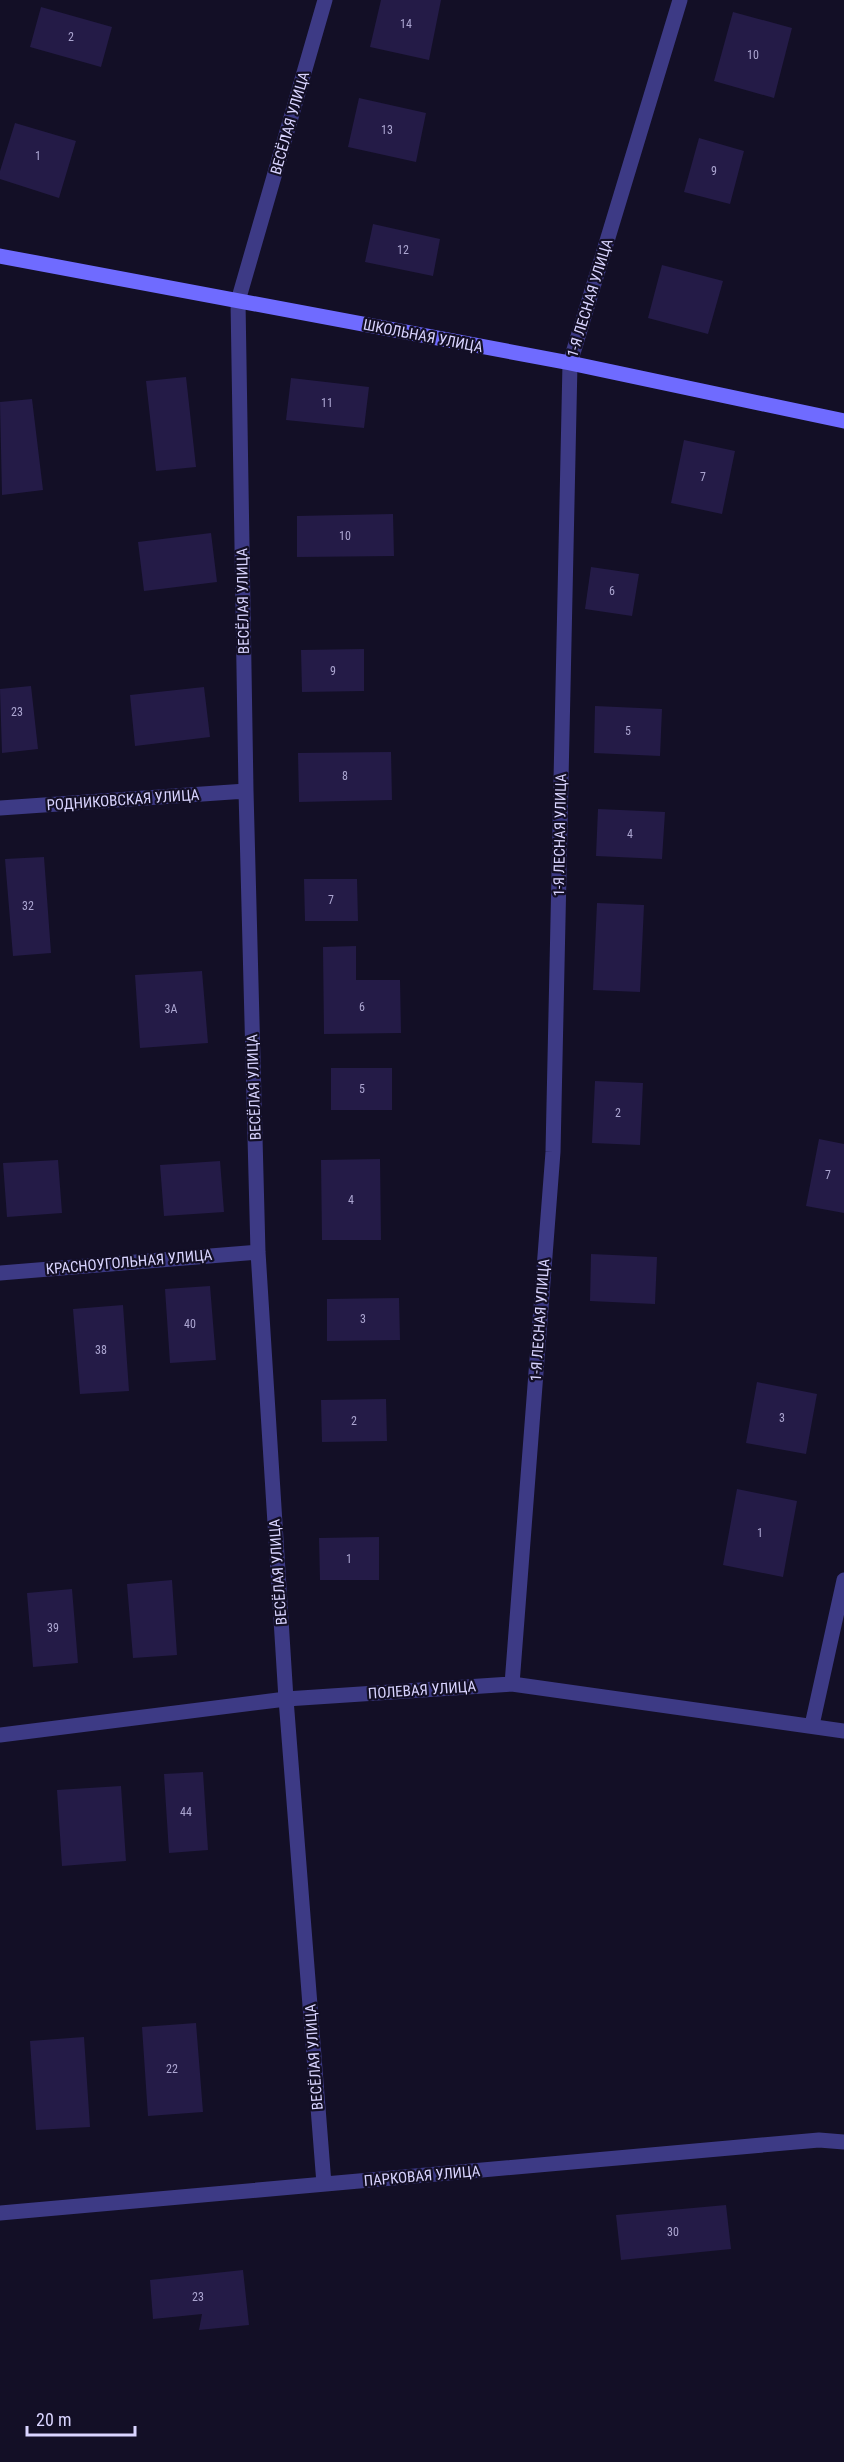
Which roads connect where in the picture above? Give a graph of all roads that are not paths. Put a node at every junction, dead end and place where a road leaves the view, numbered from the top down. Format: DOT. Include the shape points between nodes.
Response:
graph roads {
  1 [pos="325,0"];
  2 [pos="680,0"];
  3 [pos="0,256"];
  4 [pos="238,301"];
  5 [pos="570,363"];
  6 [pos="844,421"];
  7 [pos="246,791"];
  8 [pos="0,808"];
  9 [pos="258,1252"];
  10 [pos="0,1273"];
  11 [pos="844,1580"];
  12 [pos="513,1684"];
  13 [pos="286,1699"];
  14 [pos="812,1725"];
  15 [pos="844,1731"];
  16 [pos="0,1735"];
  17 [pos="844,2142"];
  18 [pos="324,2184"];
  19 [pos="0,2213"];
  1 -- 4 [label="street, ВЕСЁЛАЯ УЛИЦА"];
  2 -- 5 [label="street, 1-Я ЛЕСНАЯ УЛИЦА"];
  3 -- 4 [label="street, ШКОЛЬНАЯ УЛИЦА"];
  4 -- 5 [label="street, ШКОЛЬНАЯ УЛИЦА"];
  4 -- 7 [label="street, ВЕСЁЛАЯ УЛИЦА"];
  5 -- 6 [label="street, ШКОЛЬНАЯ УЛИЦА"];
  5 -- 12 [label="street, 1-Я ЛЕСНАЯ УЛИЦА" via="553,1152"];
  7 -- 8 [label="street, РОДНИКОВСКАЯ УЛИЦА"];
  7 -- 9 [label="street, ВЕСЁЛАЯ УЛИЦА"];
  9 -- 10 [label="street, КРАСНОУГОЛЬНАЯ УЛИЦА"];
  9 -- 13 [label="street, ВЕСЁЛАЯ УЛИЦА"];
  11 -- 14 [label="street"];
  12 -- 13 [label="street, ПОЛЕВАЯ УЛИЦА"];
  12 -- 14 [label="street, ПОЛЕВАЯ УЛИЦА"];
  13 -- 16 [label="street, ПОЛЕВАЯ УЛИЦА"];
  13 -- 18 [label="street, ВЕСЁЛАЯ УЛИЦА"];
  14 -- 15 [label="street, ПОЛЕВАЯ УЛИЦА"];
  17 -- 18 [label="street, ПАРКОВАЯ УЛИЦА" via="819,2140"];
  18 -- 19 [label="street, ПАРКОВАЯ УЛИЦА"];
}
